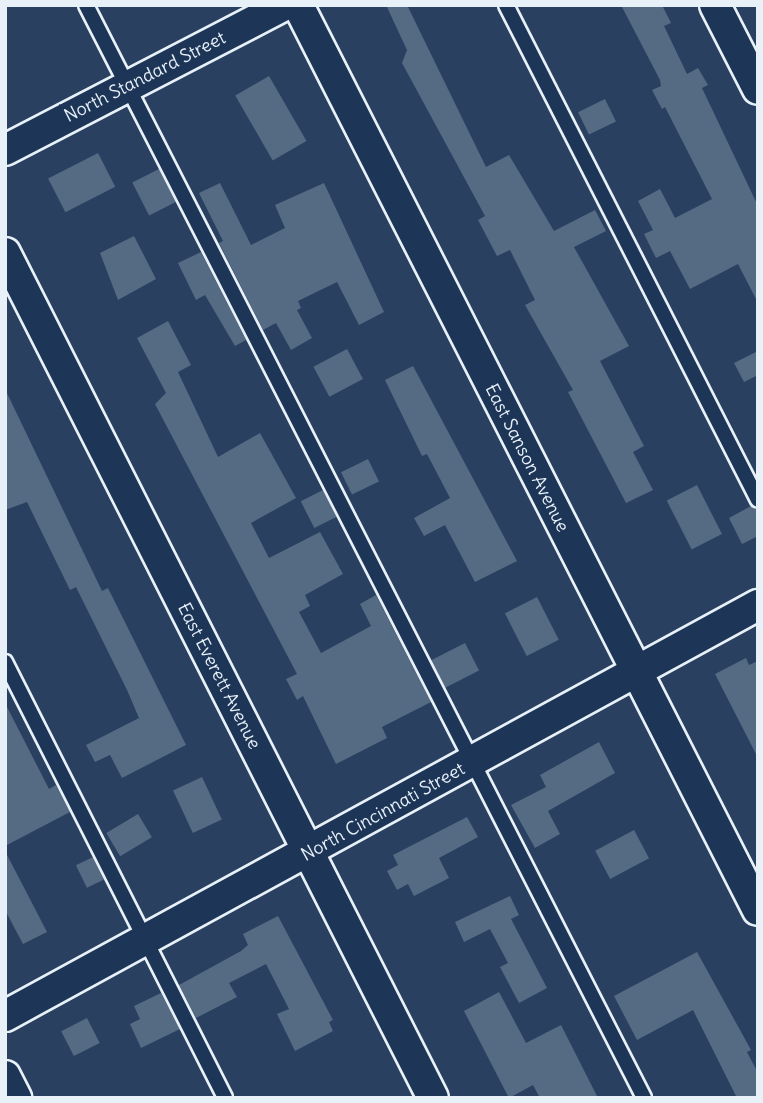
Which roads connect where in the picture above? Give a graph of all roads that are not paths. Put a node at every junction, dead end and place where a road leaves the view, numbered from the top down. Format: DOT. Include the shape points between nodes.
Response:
graph roads {
  1 [pos="86,5"];
  2 [pos="285,5"];
  3 [pos="298,5"];
  4 [pos="506,5"];
  5 [pos="715,5"];
  6 [pos="127,87"];
  7 [pos="758,89"];
  8 [pos="5,150"];
  9 [pos="5,253"];
  10 [pos="758,500"];
  11 [pos="758,605"];
  12 [pos="5,662"];
  13 [pos="636,672"];
  14 [pos="473,762"];
  15 [pos="309,853"];
  16 [pos="758,910"];
  17 [pos="145,941"];
  18 [pos="5,1016"];
  19 [pos="5,1076"];
  20 [pos="16,1098"];
  21 [pos="225,1098"];
  22 [pos="433,1098"];
  23 [pos="644,1098"];
  1 -- 6 [label="lane"];
  2 -- 6 [label="street, North Standard Street"];
  3 -- 13 [label="street, East Sanson Avenue"];
  4 -- 10 [label="lane"];
  5 -- 7 [label="street"];
  6 -- 8 [label="street, North Standard Street"];
  6 -- 14 [label="lane"];
  9 -- 15 [label="street, East Everett Avenue"];
  11 -- 13 [label="street, North Cincinnati Street"];
  12 -- 17 [label="lane"];
  13 -- 14 [label="street, North Cincinnati Street"];
  13 -- 16 [label="street, East Sanson Avenue"];
  14 -- 15 [label="street, North Cincinnati Street"];
  14 -- 23 [label="lane"];
  15 -- 17 [label="street, North Cincinnati Street"];
  15 -- 22 [label="street, East Everett Avenue"];
  17 -- 18 [label="street, North Cincinnati Street"];
  17 -- 21 [label="lane"];
  19 -- 20 [label="street"];
}
